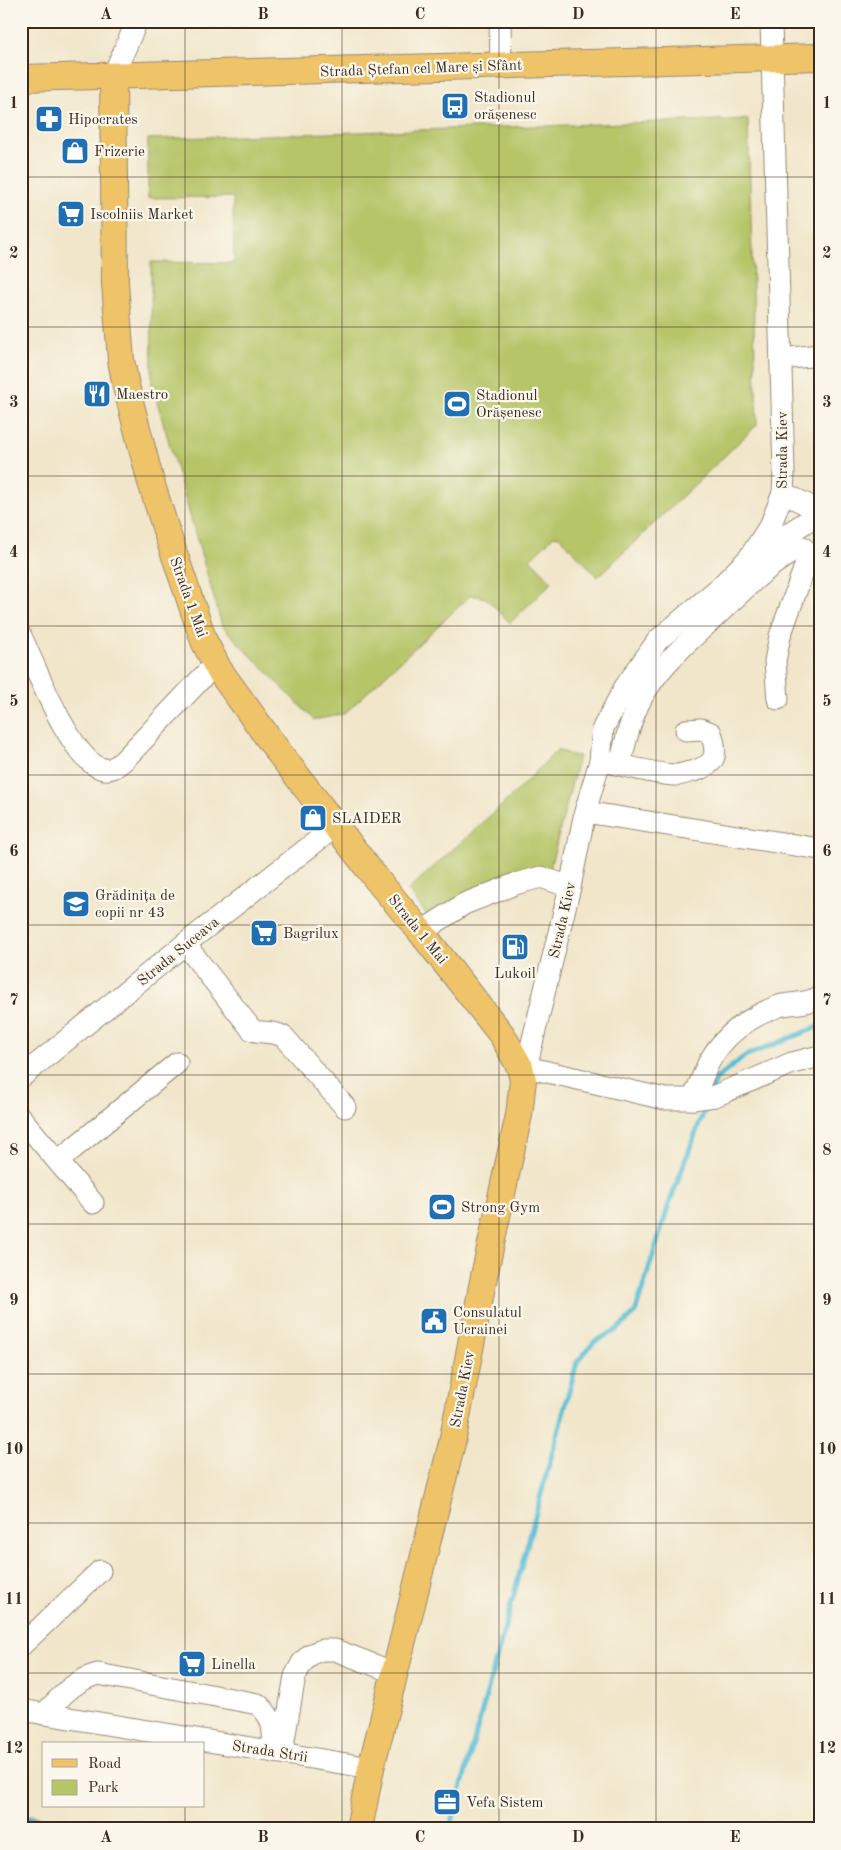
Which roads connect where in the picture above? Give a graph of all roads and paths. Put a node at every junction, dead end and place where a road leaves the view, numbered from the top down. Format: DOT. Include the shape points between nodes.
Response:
graph roads {
  1 [pos="137,21"];
  2 [pos="500,21"];
  3 [pos="770,21"];
  4 [pos="820,57"];
  5 [pos="772,59"];
  6 [pos="501,66"];
  7 [pos="113,76"];
  8 [pos="21,78"];
  9 [pos="820,355"];
  10 [pos="781,359"];
  11 [pos="783,494"];
  12 [pos="820,512"];
  13 [pos="749,558"];
  14 [pos="21,636"];
  15 [pos="216,663"];
  16 [pos="778,700"];
  17 [pos="686,730"];
  18 [pos="610,763"];
  19 [pos="585,812"];
  20 [pos="336,826"];
  21 [pos="820,849"];
  22 [pos="570,887"];
  23 [pos="422,932"];
  24 [pos="185,944"];
  25 [pos="820,996"];
  26 [pos="820,1056"];
  27 [pos="178,1062"];
  28 [pos="525,1074"];
  29 [pos="21,1077"];
  30 [pos="703,1098"];
  31 [pos="345,1107"];
  32 [pos="21,1118"];
  33 [pos="58,1161"];
  34 [pos="93,1203"];
  35 [pos="100,1571"];
  36 [pos="21,1646"];
  37 [pos="395,1673"];
  38 [pos="21,1710"];
  39 [pos="44,1714"];
  40 [pos="278,1753"];
  41 [pos="371,1768"];
  42 [pos="359,1829"];
  1 -- 7 [label="street, Strada 1 Mai"];
  2 -- 6 [label="street"];
  3 -- 5 [label="street, Strada Kiev"];
  4 -- 5 [label="main road, Strada Ștefan cel Mare și Sfânt"];
  5 -- 6 [label="main road, Strada Ștefan cel Mare și Sfânt"];
  5 -- 10 [label="street, Strada Kiev"];
  6 -- 7 [label="main road, Strada Ștefan cel Mare și Sfânt"];
  7 -- 8 [label="main road, Strada Ștefan cel Mare și Sfânt"];
  7 -- 15 [label="main road, Strada 1 Mai" via="115,284 121,360 166,530 204,641"];
  9 -- 10 [label="street"];
  10 -- 11 [label="street, Strada Kiev"];
  11 -- 12 [label="street"];
  11 -- 13 [label="street, Strada Kiev" via="771,524"];
  12 -- 13 [label="street"];
  13 -- 18 [label="street, Strada Kiev" via="658,640 625,687 603,728"];
  14 -- 15 [label="street" via="55,710 82,754 100,768 115,767 124,760"];
  15 -- 20 [label="main road, Strada 1 Mai"];
  16 -- 18 [label="street" via="775,661 780,636 808,558 802,547 764,572 672,658 646,690"];
  17 -- 18 [label="street" via="701,729 711,733 715,756 703,768 676,775"];
  18 -- 19 [label="street, Strada Kiev"];
  19 -- 21 [label="street"];
  19 -- 22 [label="street, Strada Kiev"];
  20 -- 23 [label="main road, Strada 1 Mai"];
  20 -- 24 [label="street, Strada Suceava"];
  22 -- 23 [label="street" via="540,877 515,884 464,904"];
  22 -- 28 [label="street, Strada Kiev"];
  23 -- 28 [label="main road, Strada 1 Mai" via="502,1035"];
  24 -- 29 [label="street, Strada Suceava"];
  24 -- 31 [label="street" via="252,1030 278,1033 284,1037"];
  25 -- 30 [label="street" via="781,1005 736,1030 710,1061"];
  26 -- 30 [label="street" via="792,1063"];
  27 -- 33 [label="street"];
  28 -- 30 [label="street" via="665,1098"];
  28 -- 37 [label="main road, Strada Kiev" via="452,1442"];
  32 -- 33 [label="street"];
  33 -- 34 [label="street"];
  35 -- 36 [label="street"];
  37 -- 40 [label="street" via="335,1650 311,1654 295,1676"];
  37 -- 41 [label="main road, Strada Kiev"];
  38 -- 39 [label="street, Strada Strîi"];
  39 -- 40 [label="street, Strada Strîi"];
  39 -- 40 [label="street" via="74,1684 98,1674 258,1704 268,1713"];
  40 -- 41 [label="street, Strada Strîi"];
  41 -- 42 [label="main road, Strada Kiev"];
}
